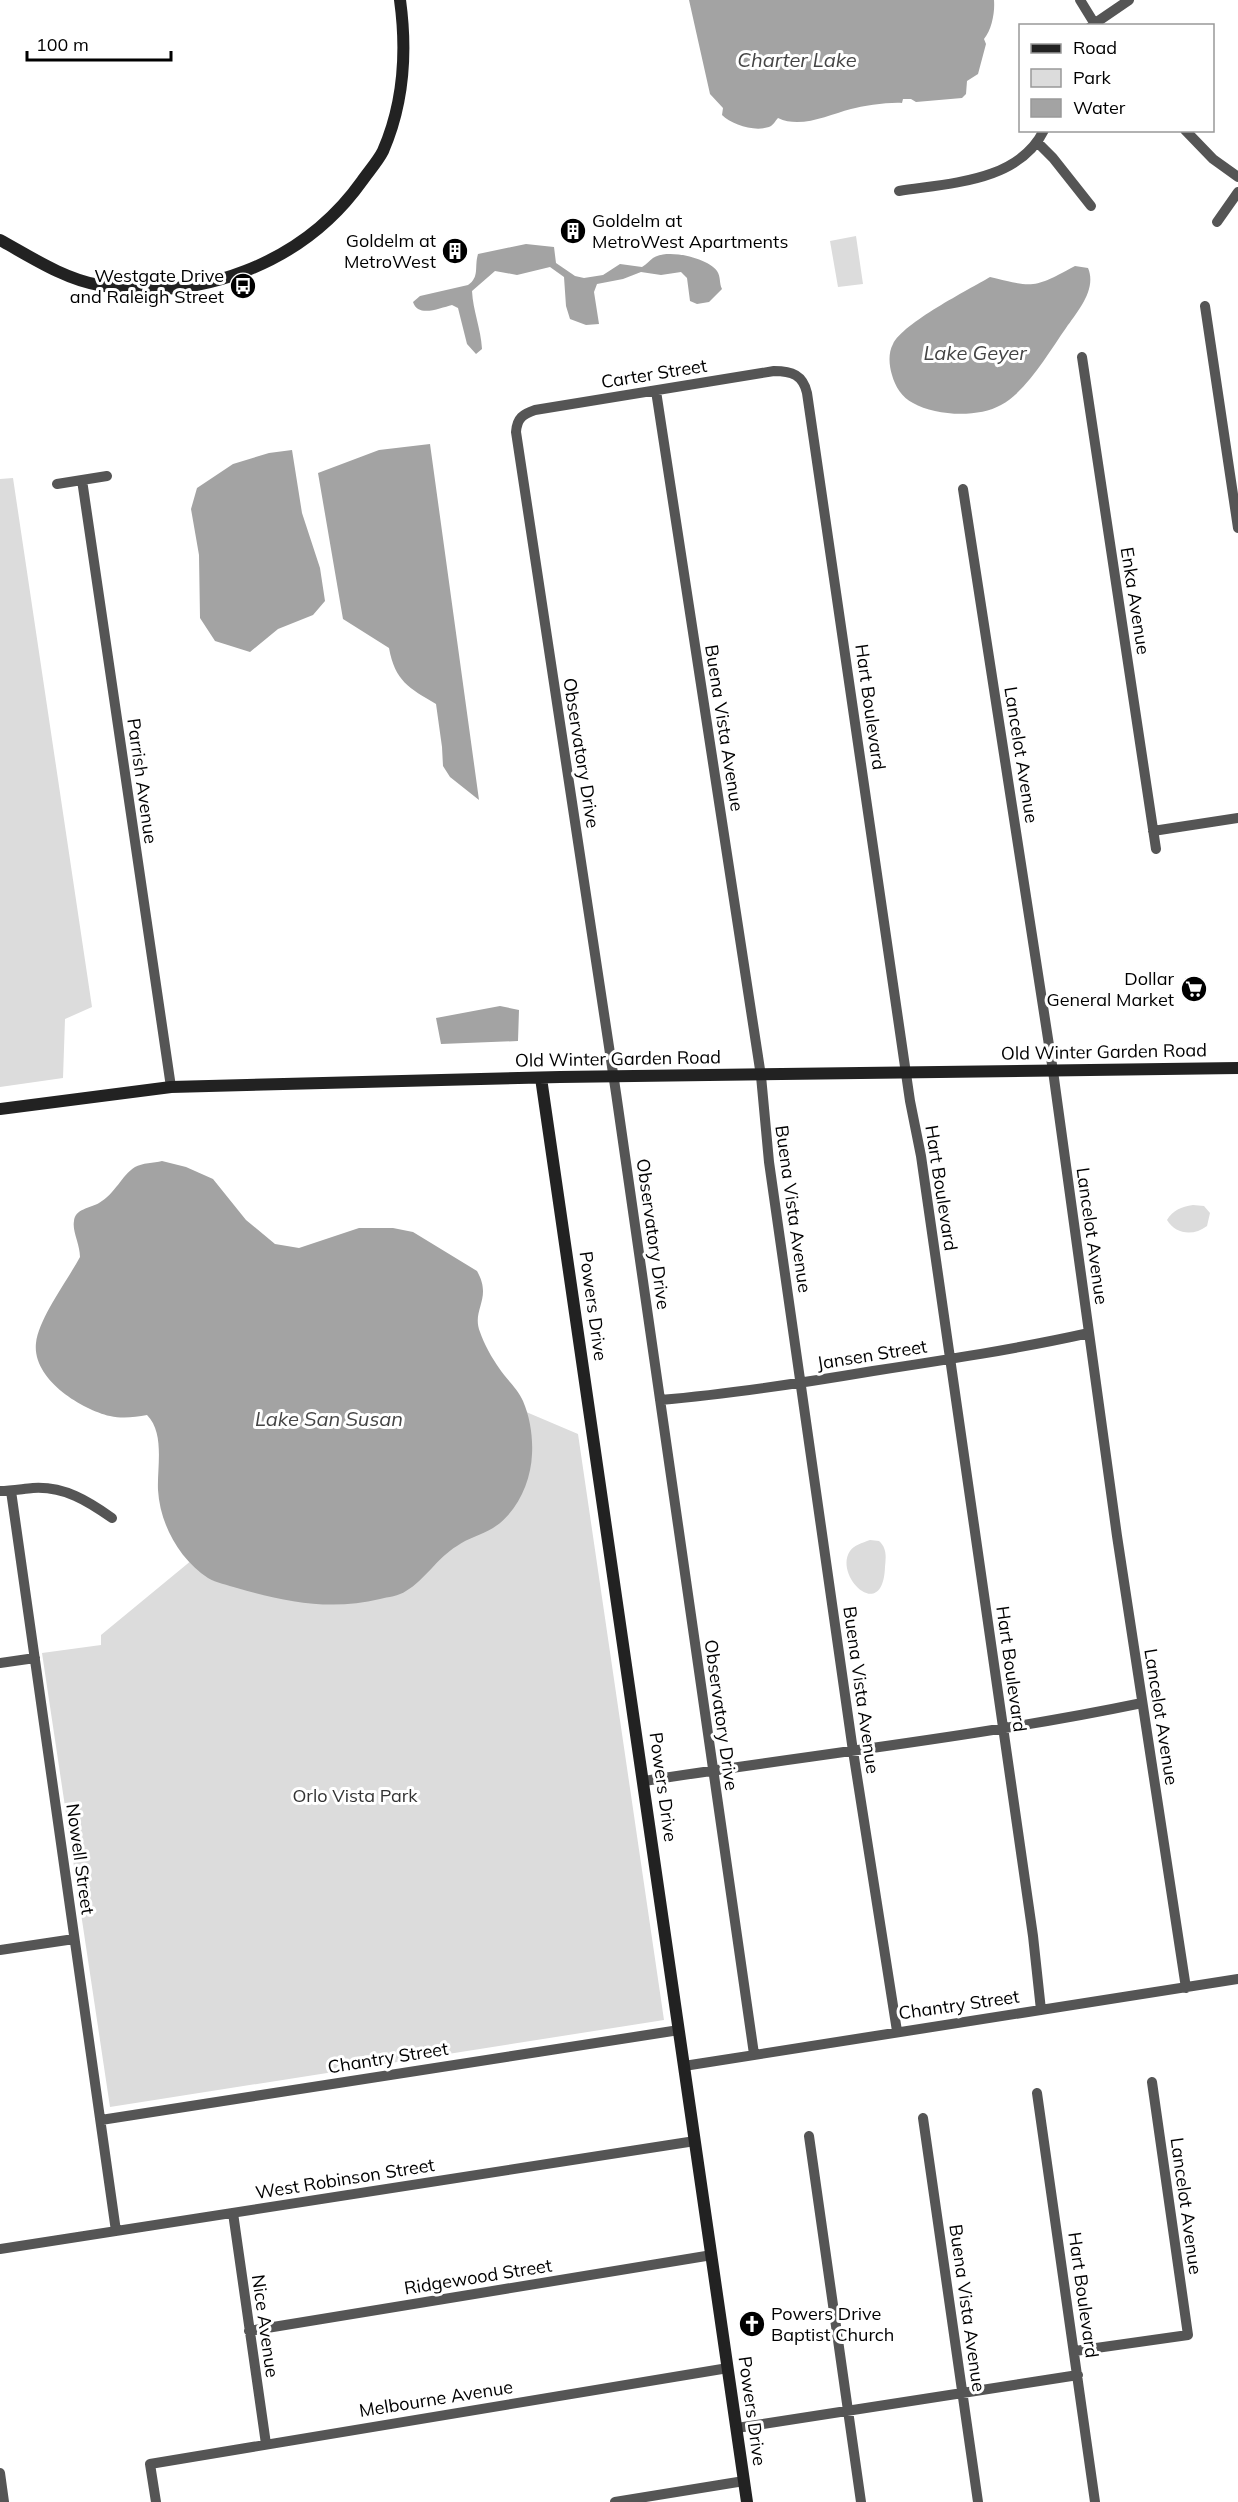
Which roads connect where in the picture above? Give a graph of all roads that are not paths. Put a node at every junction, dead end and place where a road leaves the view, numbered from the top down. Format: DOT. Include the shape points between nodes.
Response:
graph roads {
  1 [pos="400,0"];
  2 [pos="1080,0"];
  3 [pos="1129,0"];
  4 [pos="1094,24"];
  5 [pos="1043,132"];
  6 [pos="1187,132"];
  7 [pos="1038,143"];
  8 [pos="1238,177"];
  9 [pos="899,191"];
  10 [pos="1238,192"];
  11 [pos="1091,206"];
  12 [pos="1217,222"];
  13 [pos="0,240"];
  14 [pos="1205,306"];
  15 [pos="1082,357"];
  16 [pos="797,374"];
  17 [pos="656,391"];
  18 [pos="518,419"];
  19 [pos="107,476"];
  20 [pos="81,480"];
  21 [pos="57,484"];
  22 [pos="963,489"];
  23 [pos="1238,528"];
  24 [pos="1238,818"];
  25 [pos="1153,831"];
  26 [pos="1156,849"];
  27 [pos="1238,1068"];
  28 [pos="1053,1071"];
  29 [pos="907,1073"];
  30 [pos="614,1076"];
  31 [pos="761,1076"];
  32 [pos="542,1078"];
  33 [pos="171,1087"];
  34 [pos="0,1109"];
  35 [pos="1089,1333"];
  36 [pos="949,1359"];
  37 [pos="801,1383"];
  38 [pos="660,1400"];
  39 [pos="6,1491"];
  40 [pos="112,1518"];
  41 [pos="35,1658"];
  42 [pos="0,1663"];
  43 [pos="1142,1703"];
  44 [pos="1003,1727"];
  45 [pos="853,1751"];
  46 [pos="712,1770"];
  47 [pos="644,1781"];
  48 [pos="74,1939"];
  49 [pos="0,1950"];
  50 [pos="1238,1979"];
  51 [pos="1186,1988"];
  52 [pos="1041,2010"];
  53 [pos="680,2030"];
  54 [pos="897,2031"];
  55 [pos="754,2054"];
  56 [pos="684,2066"];
  57 [pos="1152,2082"];
  58 [pos="1037,2093"];
  59 [pos="923,2118"];
  60 [pos="101,2120"];
  61 [pos="809,2136"];
  62 [pos="695,2141"];
  63 [pos="232,2213"];
  64 [pos="116,2231"];
  65 [pos="0,2249"];
  66 [pos="712,2255"];
  67 [pos="249,2331"];
  68 [pos="1075,2351"];
  69 [pos="728,2368"];
  70 [pos="1078,2375"];
  71 [pos="963,2392"];
  72 [pos="848,2410"];
  73 [pos="737,2428"];
  74 [pos="266,2444"];
  75 [pos="0,2473"];
  76 [pos="744,2481"];
  77 [pos="4,2502"];
  78 [pos="156,2502"];
  79 [pos="615,2502"];
  80 [pos="747,2502"];
  81 [pos="861,2502"];
  82 [pos="978,2502"];
  83 [pos="1095,2502"];
  1 -- 13 [label="street" via="404,28 403,87 382,152 349,200 285,251 250,271 197,286 147,291 96,285 45,265"];
  2 -- 4 [label="street"];
  3 -- 4 [label="street"];
  5 -- 7 [label="street"];
  6 -- 8 [label="street" via="1213,159"];
  7 -- 9 [label="street" via="1007,168"];
  7 -- 11 [label="street"];
  10 -- 12 [label="street"];
  14 -- 23 [label="street"];
  15 -- 25 [label="street, Enka Avenue"];
  16 -- 17 [label="street, Carter Street" via="774,371"];
  16 -- 29 [label="street, Hart Boulevard" via="807,393"];
  17 -- 18 [label="street, Carter Street" via="535,410"];
  17 -- 31 [label="street, Buena Vista Avenue"];
  18 -- 30 [label="street, Observatory Drive" via="516,439"];
  19 -- 20 [label="street"];
  20 -- 21 [label="street"];
  20 -- 33 [label="street, Parrish Avenue"];
  22 -- 28 [label="street, Lancelot Avenue"];
  24 -- 25 [label="street"];
  25 -- 26 [label="street, Enka Avenue"];
  27 -- 28 [label="street, Old Winter Garden Road"];
  28 -- 29 [label="street, Old Winter Garden Road"];
  28 -- 35 [label="street, Lancelot Avenue"];
  29 -- 31 [label="street, Old Winter Garden Road"];
  29 -- 36 [label="street, Hart Boulevard"];
  30 -- 31 [label="street, Old Winter Garden Road"];
  30 -- 32 [label="street, Old Winter Garden Road"];
  30 -- 38 [label="street, Observatory Drive"];
  31 -- 37 [label="street, Buena Vista Avenue" via="769,1162"];
  32 -- 33 [label="street, Old Winter Garden Road"];
  32 -- 47 [label="street, Powers Drive"];
  33 -- 34 [label="street, Old Winter Garden Road"];
  35 -- 36 [label="street, Jansen Street"];
  35 -- 43 [label="street, Lancelot Avenue"];
  36 -- 37 [label="street, Jansen Street"];
  36 -- 44 [label="street, Hart Boulevard"];
  37 -- 38 [label="street, Jansen Street"];
  37 -- 45 [label="street, Buena Vista Avenue"];
  38 -- 46 [label="street, Observatory Drive"];
  39 -- 40 [label="street" via="44,1488 75,1495"];
  39 -- 41 [label="street, Nowell Street"];
  41 -- 42 [label="street"];
  41 -- 48 [label="street, Nowell Street"];
  43 -- 44 [label="street"];
  43 -- 51 [label="street, Lancelot Avenue"];
  44 -- 45 [label="street"];
  44 -- 52 [label="street, Hart Boulevard"];
  45 -- 46 [label="street"];
  45 -- 54 [label="street, Buena Vista Avenue"];
  46 -- 47 [label="street"];
  46 -- 55 [label="street, Observatory Drive"];
  47 -- 53 [label="street, Powers Drive"];
  48 -- 49 [label="street"];
  48 -- 60 [label="street, Nowell Street"];
  50 -- 51 [label="street, Chantry Street"];
  51 -- 52 [label="street, Chantry Street"];
  52 -- 54 [label="street, Chantry Street"];
  53 -- 56 [label="street, Powers Drive"];
  53 -- 60 [label="street, Chantry Street"];
  54 -- 55 [label="street, Chantry Street"];
  55 -- 56 [label="street, Chantry Street"];
  56 -- 62 [label="street, Powers Drive"];
  57 -- 68 [label="street, Lancelot Avenue" via="1188,2335"];
  58 -- 68 [label="street, Hart Boulevard"];
  59 -- 71 [label="street, Buena Vista Avenue"];
  60 -- 64 [label="street, Nowell Street"];
  61 -- 72 [label="street"];
  62 -- 63 [label="street, West Robinson Street"];
  62 -- 66 [label="street, Powers Drive"];
  63 -- 64 [label="street, West Robinson Street"];
  63 -- 67 [label="street, Nice Avenue"];
  64 -- 65 [label="street, West Robinson Street"];
  66 -- 67 [label="street, Ridgewood Street"];
  66 -- 69 [label="street, Powers Drive"];
  67 -- 74 [label="street, Nice Avenue"];
  68 -- 70 [label="street, Hart Boulevard"];
  69 -- 73 [label="street, Powers Drive"];
  69 -- 74 [label="street, Melbourne Avenue"];
  70 -- 71 [label="street"];
  70 -- 83 [label="street, Hart Boulevard"];
  71 -- 72 [label="street"];
  71 -- 82 [label="street, Buena Vista Avenue"];
  72 -- 73 [label="street"];
  72 -- 81 [label="street"];
  73 -- 76 [label="street, Powers Drive"];
  74 -- 78 [label="street, Melbourne Avenue" via="150,2464"];
  75 -- 77 [label="street"];
  76 -- 79 [label="street"];
  76 -- 80 [label="street, Powers Drive"];
}
